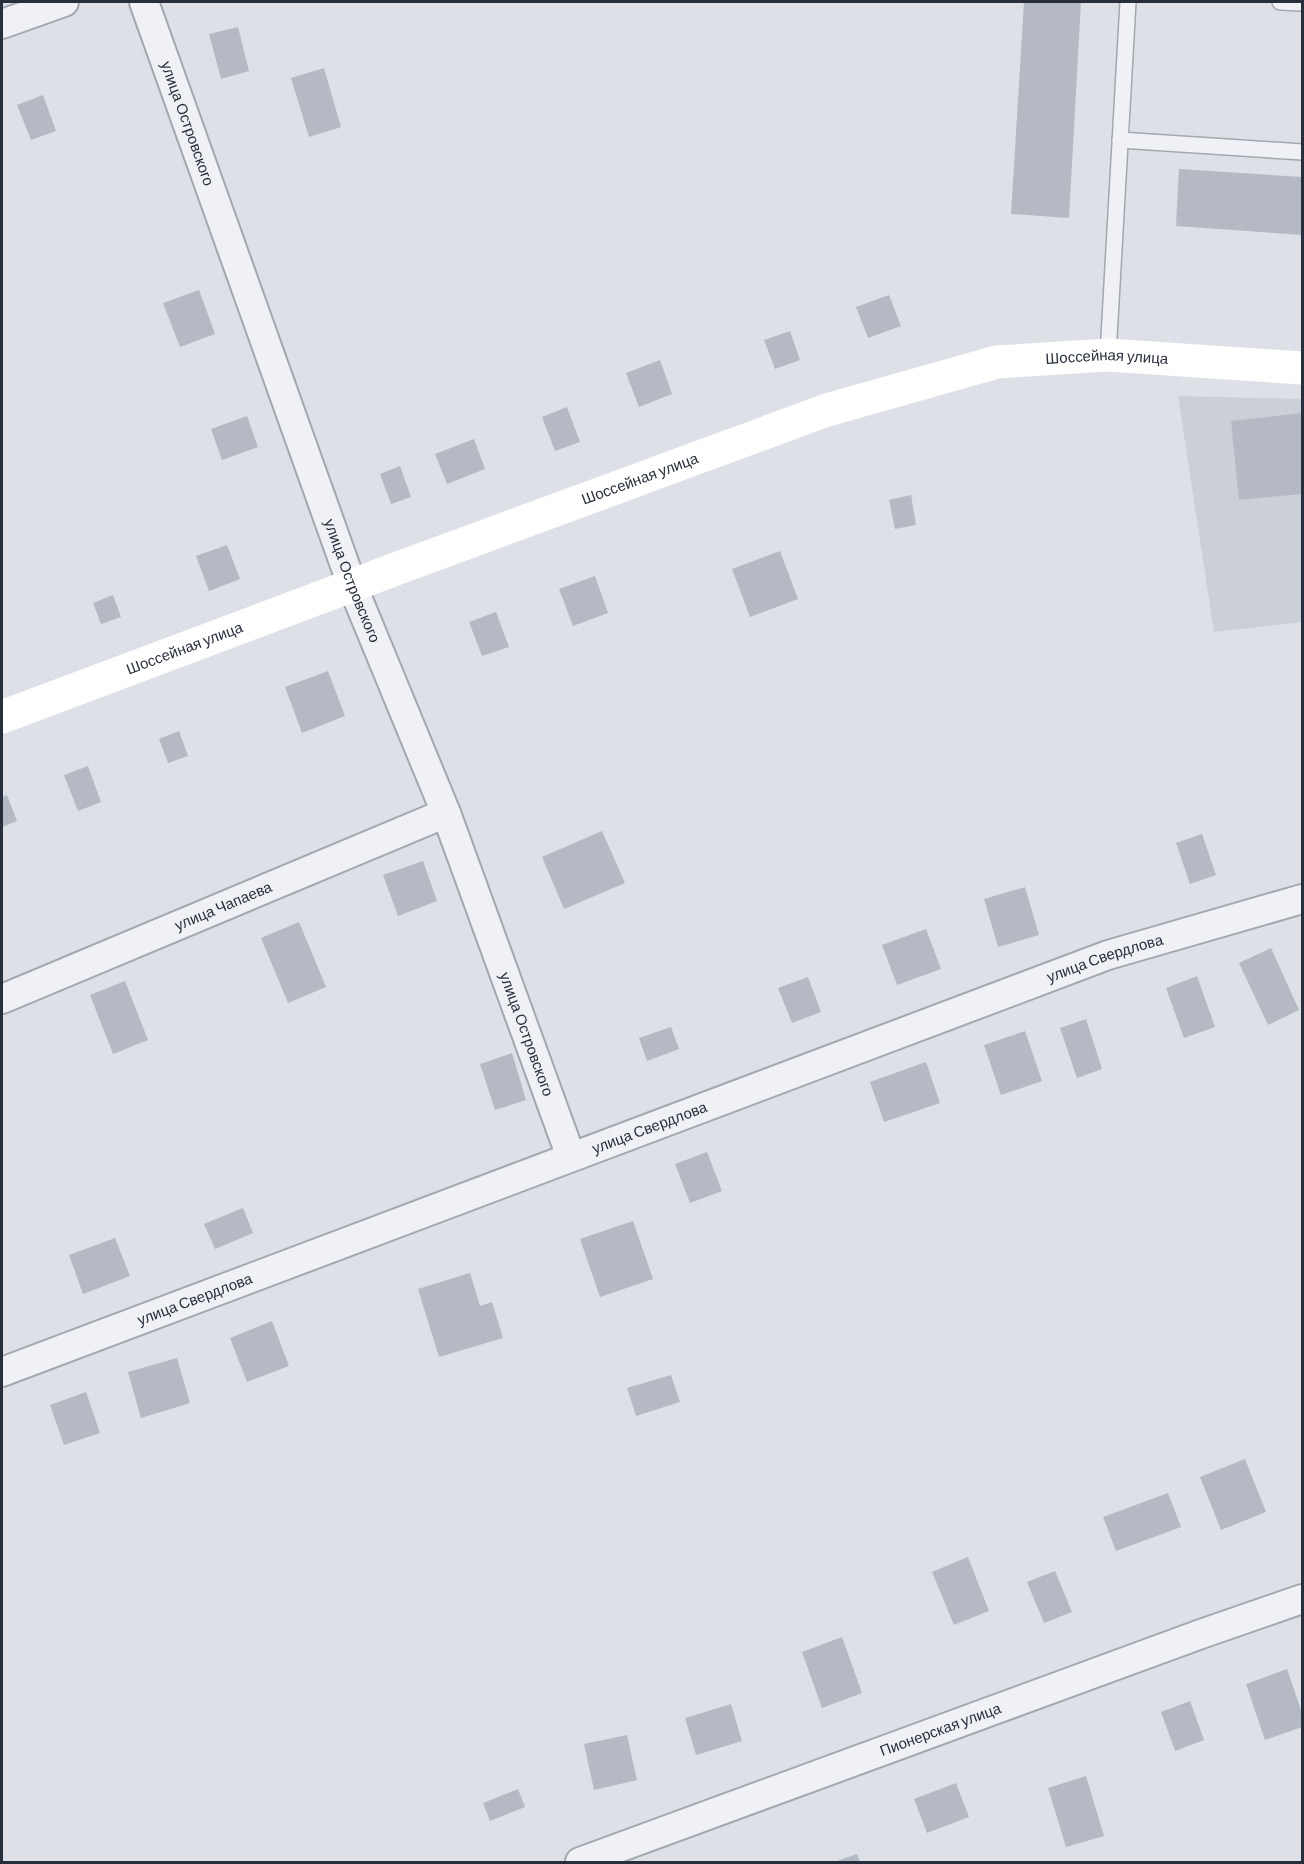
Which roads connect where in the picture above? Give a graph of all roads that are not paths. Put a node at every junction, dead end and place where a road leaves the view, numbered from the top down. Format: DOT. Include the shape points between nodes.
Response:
graph roads {
  1 [pos="64,2"];
  2 [pos="144,2"];
  3 [pos="1128,2"];
  4 [pos="1280,2"];
  5 [pos="1302,3"];
  6 [pos="2,24"];
  7 [pos="1120,140"];
  8 [pos="1302,152"];
  9 [pos="1108,355"];
  10 [pos="1302,368"];
  11 [pos="352,585"];
  12 [pos="2,717"];
  13 [pos="446,813"];
  14 [pos="1302,899"];
  15 [pos="2,999"];
  16 [pos="571,1157"];
  17 [pos="2,1372"];
  18 [pos="1302,1599"];
  19 [pos="580,1863"];
  1 -- 6 [label="street"];
  2 -- 11 [label="street, улица Островского"];
  3 -- 7 [label="lane"];
  4 -- 5 [label="lane"];
  7 -- 8 [label="lane"];
  7 -- 9 [label="lane"];
  9 -- 10 [label="main road, Шоссейная улица"];
  9 -- 11 [label="main road, Шоссейная улица" via="997,362 827,410"];
  11 -- 12 [label="main road, Шоссейная улица"];
  11 -- 13 [label="street, улица Островского"];
  13 -- 15 [label="street, улица Чапаева"];
  13 -- 16 [label="street, улица Островского"];
  14 -- 16 [label="street, улица Свердлова" via="1108,955"];
  16 -- 17 [label="street, улица Свердлова"];
  18 -- 19 [label="street, Пионерская улица"];
}
